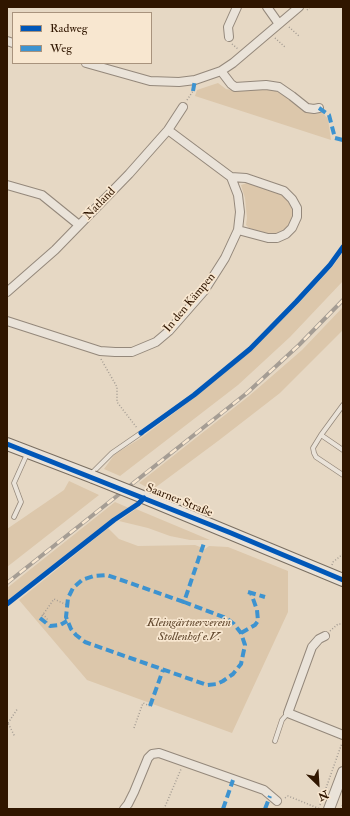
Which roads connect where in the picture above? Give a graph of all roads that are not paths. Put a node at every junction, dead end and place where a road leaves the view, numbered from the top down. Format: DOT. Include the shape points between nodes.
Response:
graph roads {
  1 [pos="238,7"];
  2 [pos="267,7"];
  3 [pos="300,7"];
  4 [pos="279,24"];
  5 [pos="228,37"];
  6 [pos="90,64"];
  7 [pos="221,71"];
  8 [pos="183,107"];
  9 [pos="319,108"];
  10 [pos="168,130"];
  11 [pos="231,177"];
  12 [pos="7,185"];
  13 [pos="79,225"];
  14 [pos="238,230"];
  15 [pos="7,292"];
  16 [pos="7,321"];
  17 [pos="343,405"];
  18 [pos="140,433"];
  19 [pos="321,435"];
  20 [pos="7,444"];
  21 [pos="343,450"];
  22 [pos="28,452"];
  23 [pos="343,475"];
  24 [pos="91,477"];
  25 [pos="14,517"];
  26 [pos="343,580"];
  27 [pos="325,636"];
  28 [pos="288,713"];
  29 [pos="343,735"];
  30 [pos="275,741"];
  31 [pos="343,772"];
  32 [pos="278,801"];
  33 [pos="124,809"];
  34 [pos="323,809"];
  1 -- 5 [label="street" via="228,27"];
  2 -- 4 [label="street"];
  3 -- 4 [label="street"];
  4 -- 7 [label="street"];
  6 -- 7 [label="street" via="164,82 195,80"];
  7 -- 9 [label="street" via="235,87 266,85 279,88 307,108"];
  8 -- 10 [label="street, Natland"];
  10 -- 11 [label="street"];
  10 -- 13 [label="street, Natland"];
  11 -- 14 [label="street, In den Kämpen" via="238,195"];
  11 -- 14 [label="street" via="246,178 284,191 297,208 297,217 292,228 277,238"];
  12 -- 13 [label="street" via="42,195"];
  13 -- 15 [label="street, Natland"];
  14 -- 16 [label="street, In den Kämpen" via="225,258 204,291 169,331 156,342 132,352 100,351"];
  17 -- 19 [label="lane"];
  18 -- 24 [label="lane" via="112,453 92,472"];
  19 -- 21 [label="lane"];
  19 -- 23 [label="lane" via="313,448 316,457"];
  20 -- 22 [label="main road, Saarner Straße"];
  22 -- 24 [label="main road, Saarner Straße"];
  22 -- 25 [label="lane" via="14,483 21,502"];
  24 -- 26 [label="main road, Saarner Straße, bridge"];
  27 -- 28 [label="street" via="312,647"];
  28 -- 29 [label="street"];
  28 -- 30 [label="lane" via="282,720"];
  31 -- 34 [label="street"];
  32 -- 33 [label="street" via="264,790 159,753 148,758"];
}
